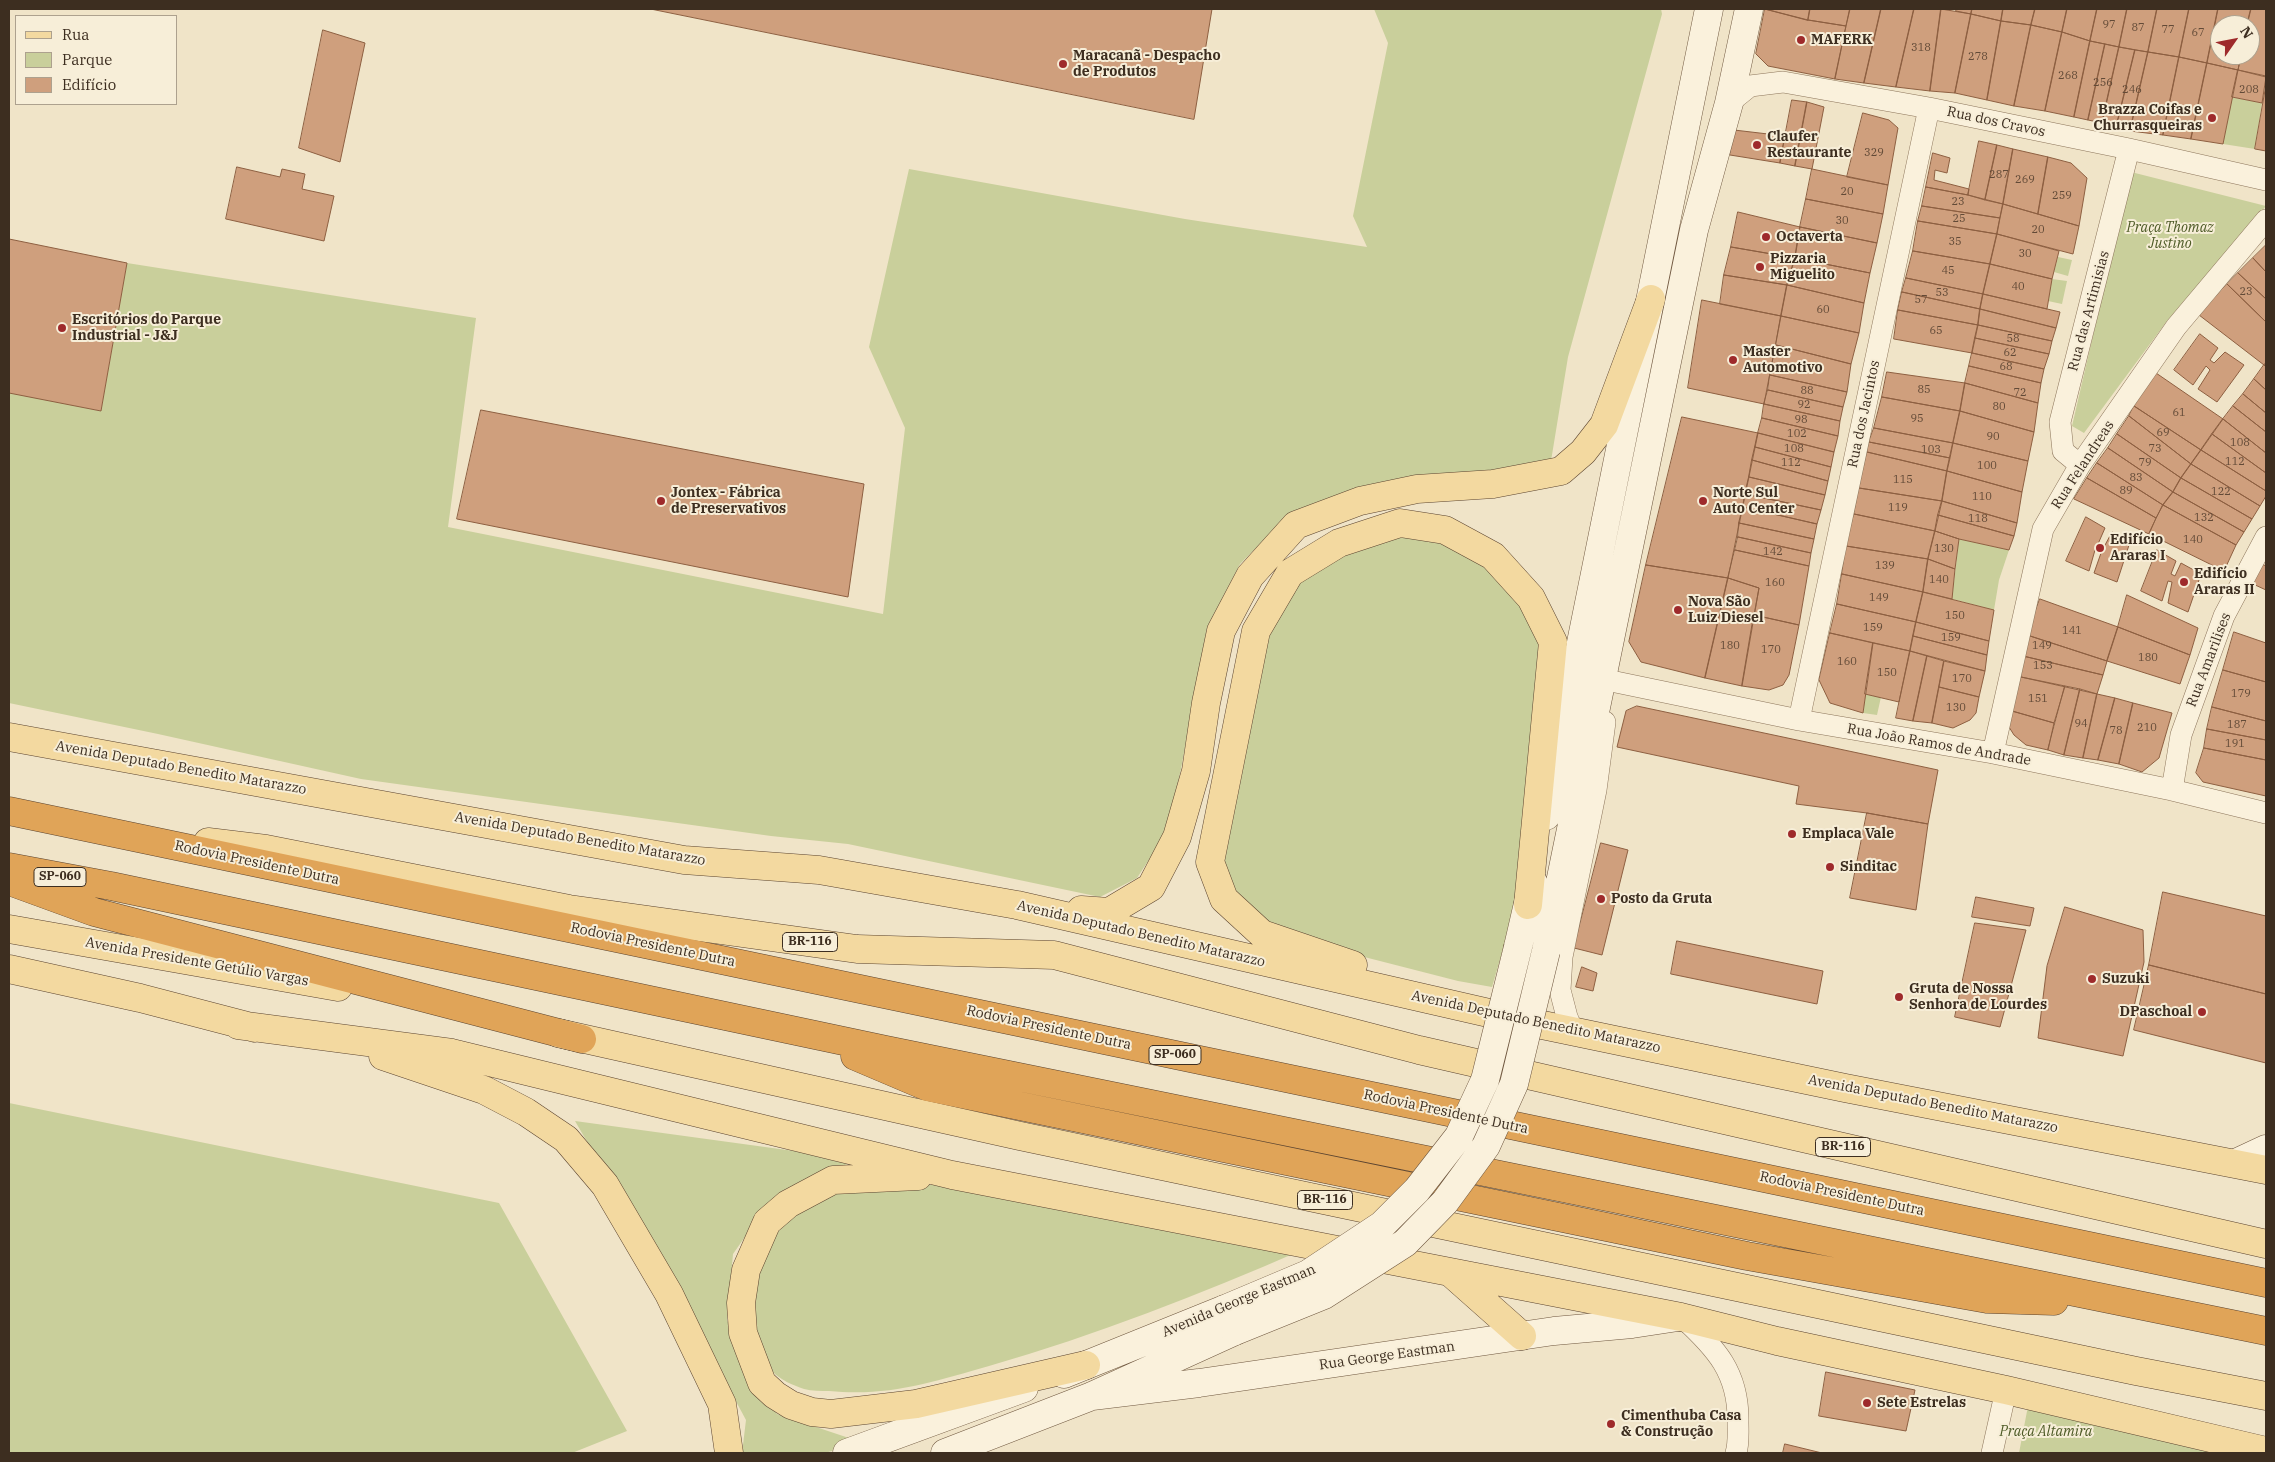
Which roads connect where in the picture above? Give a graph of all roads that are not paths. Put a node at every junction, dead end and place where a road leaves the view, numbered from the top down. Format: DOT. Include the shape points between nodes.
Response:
graph roads {
  1 [pos="1709,9"];
  2 [pos="1749,9"];
  3 [pos="1729,103"];
  4 [pos="1930,108"];
  5 [pos="2129,149"];
  6 [pos="2266,180"];
  7 [pos="2266,220"];
  8 [pos="1694,230"];
  9 [pos="1651,299"];
  10 [pos="2080,466"];
  11 [pos="2266,537"];
  12 [pos="1611,681"];
  13 [pos="1798,720"];
  14 [pos="9,737"];
  15 [pos="1993,753"];
  16 [pos="2172,790"];
  17 [pos="9,811"];
  18 [pos="2266,813"];
  19 [pos="83,826"];
  20 [pos="9,867"];
  21 [pos="9,881"];
  22 [pos="1017,905"];
  23 [pos="1528,905"];
  24 [pos="9,928"];
  25 [pos="9,969"];
  26 [pos="1528,1022"];
  27 [pos="238,1025"];
  28 [pos="1572,1031"];
  29 [pos="582,1039"];
  30 [pos="2266,1149"];
  31 [pos="2236,1163"];
  32 [pos="2266,1170"];
  33 [pos="952,1175"];
  34 [pos="2266,1244"];
  35 [pos="1450,1272"];
  36 [pos="2266,1283"];
  37 [pos="1681,1317"];
  38 [pos="1230,1320"];
  39 [pos="2266,1331"];
  40 [pos="1522,1336"];
  41 [pos="1086,1366"];
  42 [pos="2006,1390"];
  43 [pos="1092,1396"];
  44 [pos="2266,1396"];
  45 [pos="2266,1451"];
  46 [pos="729,1453"];
  47 [pos="847,1453"];
  48 [pos="944,1453"];
  49 [pos="1736,1453"];
  50 [pos="1992,1453"];
  1 -- 9 [label="main road, Avenida George Eastman"];
  2 -- 3 [label="main road, Avenida George Eastman"];
  3 -- 4 [label="street, Rua dos Cravos" via="1750,86 1783,82"];
  3 -- 8 [label="main road, Avenida George Eastman"];
  4 -- 5 [label="street, Rua dos Cravos"];
  4 -- 13 [label="street, Rua dos Jacintos"];
  5 -- 6 [label="street, Rua dos Cravos"];
  5 -- 10 [label="street, Rua das Artimisias" via="2060,422 2063,451"];
  7 -- 10 [label="street, Rua Felandreas" via="2176,327"];
  8 -- 12 [label="street" via="1663,420"];
  8 -- 38 [label="main road, Avenida George Eastman, bridge" via="1546,951 1514,1084 1486,1146 1445,1202 1405,1243 1324,1295"];
  9 -- 22 [label="main road" via="1604,425 1583,452 1561,471 1493,484 1417,489 1360,501 1296,525 1250,576 1221,631 1196,771 1177,837 1151,887 1109,912"];
  9 -- 23 [label="main road, Avenida George Eastman"];
  10 -- 15 [label="street, Rua Felandreas" via="2043,529"];
  11 -- 16 [label="street, Rua Amarilises" via="2224,616 2181,735"];
  12 -- 13 [label="street, Rua João Ramos de Andrade"];
  12 -- 28 [label="street" via="1596,790 1562,956 1560,990"];
  13 -- 15 [label="street, Rua João Ramos de Andrade"];
  14 -- 22 [label="main road, Avenida Deputado Benedito Matarazzo" via="684,860 819,870"];
  15 -- 16 [label="street, Rua João Ramos de Andrade"];
  16 -- 18 [label="street, Rua João Ramos de Andrade"];
  17 -- 19 [label="highway, Rodovia Presidente Dutra / SP-060"];
  19 -- 34 [label="main road, Rodovia Presidente Dutra / BR-116" via="266,849 569,909 857,949 1054,956 1420,1050"];
  19 -- 36 [label="highway, Rodovia Presidente Dutra / SP-060"];
  20 -- 39 [label="highway, SP-060" via="798,1032"];
  21 -- 29 [label="highway" via="94,912"];
  22 -- 26 [label="main road, Avenida Deputado Benedito Matarazzo"];
  23 -- 26 [label="main road" via="1553,642 1530,598 1493,556 1445,530 1400,524 1339,543 1290,574 1256,631 1210,862 1224,899 1262,934 1334,960 1455,991"];
  23 -- 38 [label="main road, Avenida George Eastman, bridge" via="1485,1080 1459,1136 1417,1190 1382,1225"];
  24 -- 29 [label="main road, Avenida Presidente Getúlio Vargas / BR-116" via="385,995"];
  25 -- 27 [label="main road" via="140,998"];
  26 -- 28 [label="main road, Avenida Deputado Benedito Matarazzo"];
  27 -- 33 [label="main road" via="452,1053"];
  27 -- 46 [label="main road" via="374,1054 484,1090 526,1112 566,1139 605,1185 669,1294 722,1404"];
  28 -- 31 [label="main road, Avenida Deputado Benedito Matarazzo" via="1845,1088"];
  29 -- 44 [label="main road, BR-116" via="1030,1138"];
  30 -- 31 [label="main road"];
  31 -- 32 [label="main road, Avenida Deputado Benedito Matarazzo"];
  33 -- 35 [label="main road"];
  33 -- 41 [label="main road" via="833,1180 788,1204 767,1222 746,1270 741,1303 743,1333 762,1383 775,1396 791,1404 812,1412 831,1414 916,1404"];
  35 -- 37 [label="main road"];
  35 -- 40 [label="main road"];
  37 -- 40 [label="main road, Rua George Eastman"];
  37 -- 42 [label="main road"];
  37 -- 49 [label="street" via="1706,1340 1734,1382 1738,1406"];
  38 -- 41 [label="main road, Avenida George Eastman"];
  38 -- 43 [label="main road, Avenida George Eastman"];
  40 -- 43 [label="main road, Rua George Eastman"];
  41 -- 47 [label="main road, Avenida George Eastman"];
  42 -- 45 [label="main road"];
  42 -- 50 [label="street"];
  43 -- 48 [label="main road, Avenida George Eastman"];
}
